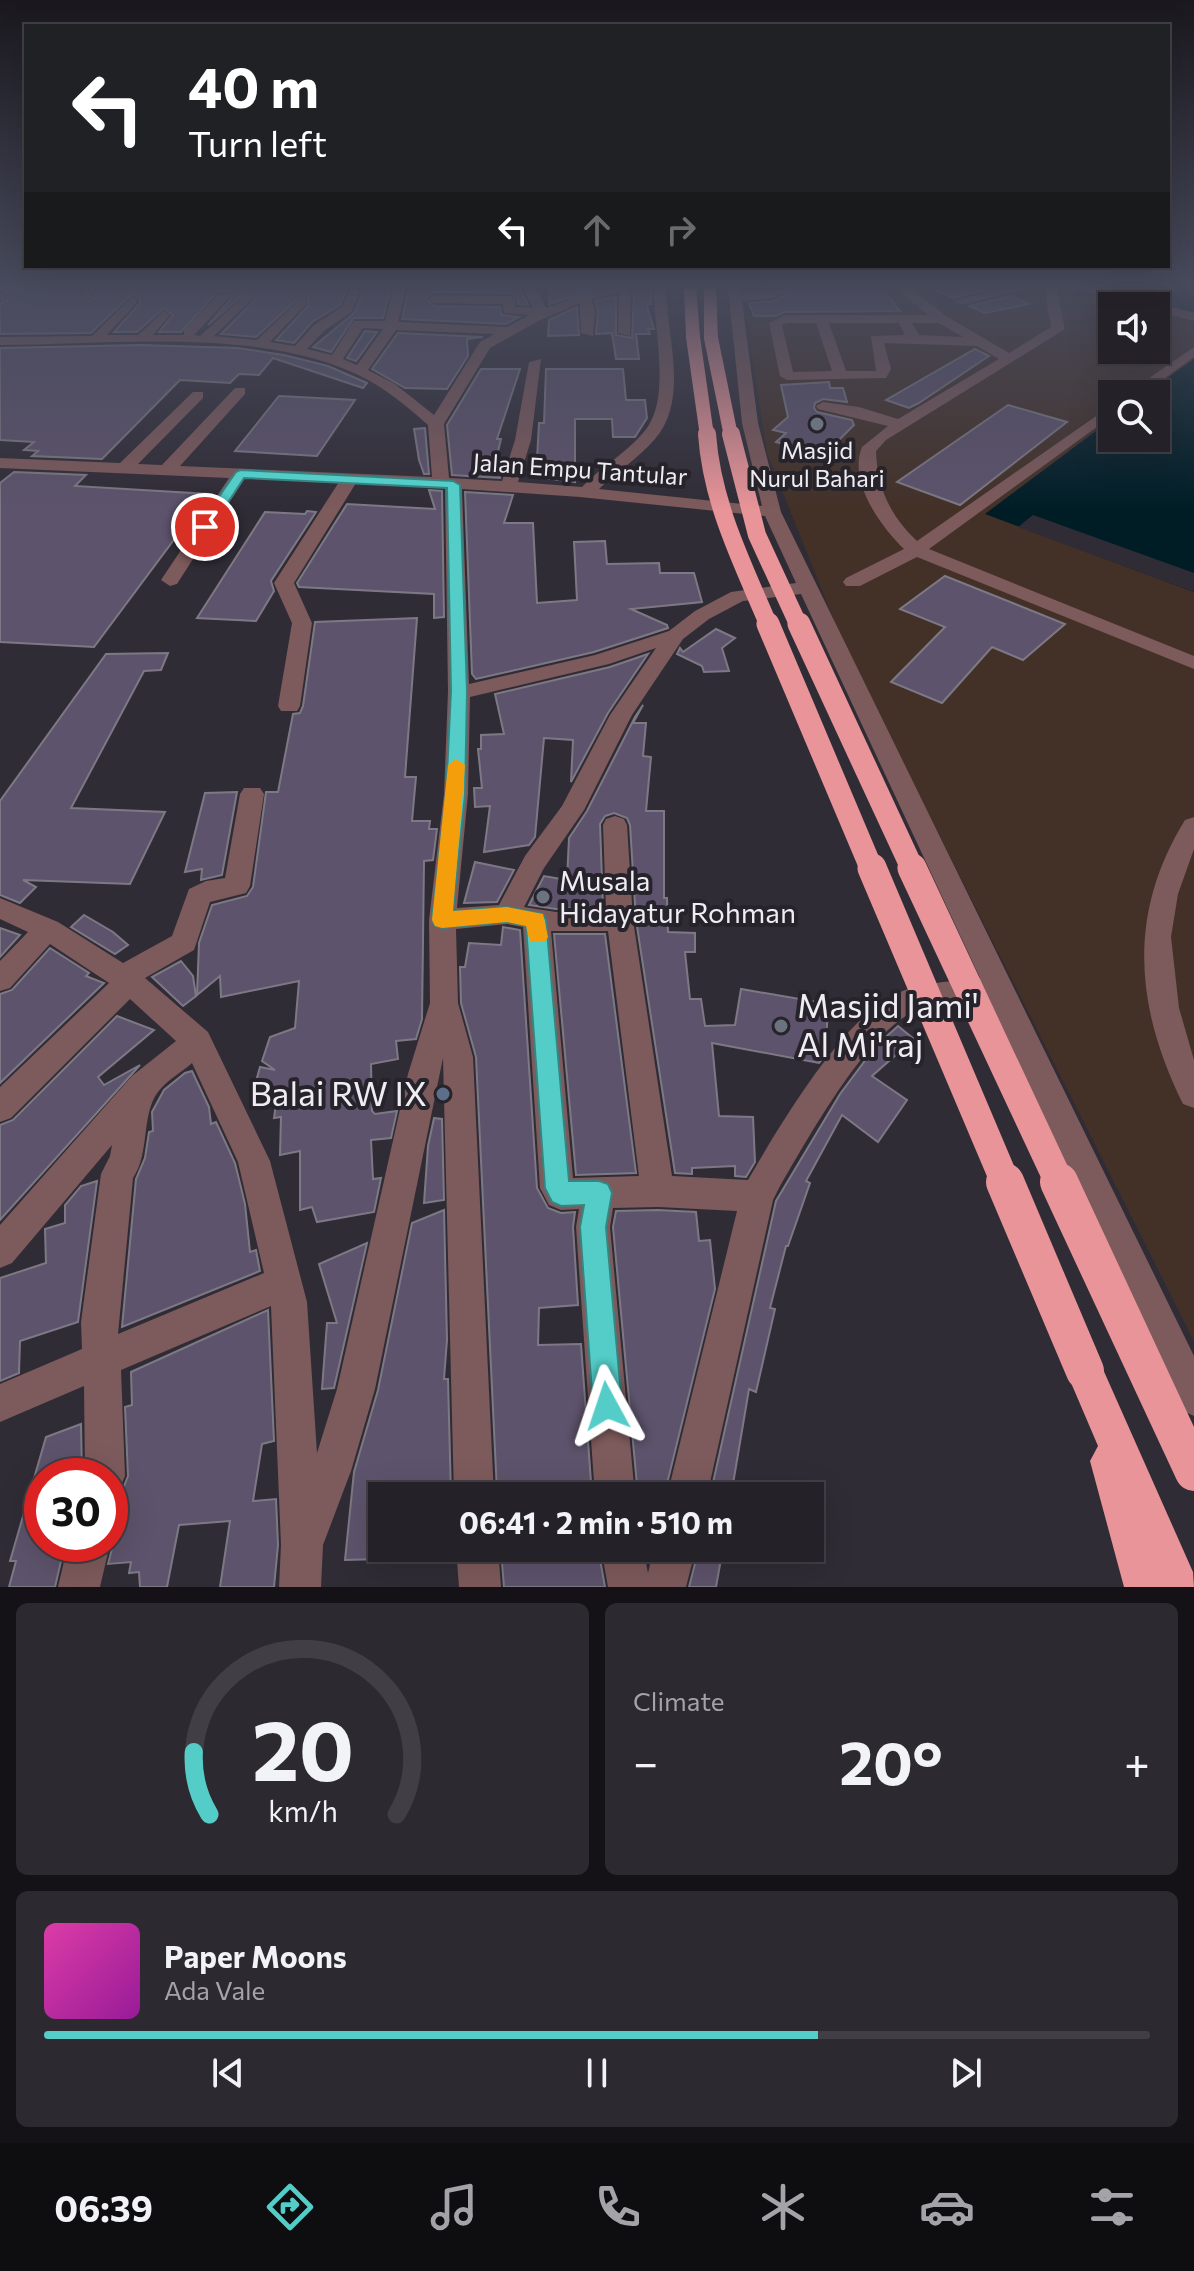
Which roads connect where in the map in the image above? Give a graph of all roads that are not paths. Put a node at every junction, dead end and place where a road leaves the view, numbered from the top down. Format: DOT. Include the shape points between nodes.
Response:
graph roads {
  1 [pos="335,361"];
  2 [pos="367,361"];
  3 [pos="475,361"];
  4 [pos="663,361"];
  5 [pos="703,361"];
  6 [pos="708,361"];
  7 [pos="742,361"];
  8 [pos="784,361"];
  9 [pos="836,361"];
  10 [pos="882,361"];
  11 [pos="1007,361"];
  12 [pos="1180,361"];
  13 [pos="536,362"];
  14 [pos="360,371"];
  15 [pos="841,376"];
  16 [pos="1153,380"];
  17 [pos="240,391"];
  18 [pos="198,395"];
  19 [pos="823,406"];
  20 [pos="1098,419"];
  21 [pos="436,424"];
  22 [pos="901,425"];
  23 [pos="0,463"];
  24 [pos="124,469"];
  25 [pos="166,471"];
  26 [pos="240,474"];
  27 [pos="350,479"];
  28 [pos="447,484"];
  29 [pos="508,489"];
  30 [pos="586,493"];
  31 [pos="772,512"];
  32 [pos="916,550"];
  33 [pos="170,580"];
  34 [pos="853,582"];
  35 [pos="809,587"];
  36 [pos="676,635"];
  37 [pos="1194,663"];
  38 [pos="459,691"];
  39 [pos="289,706"];
  40 [pos="252,794"];
  41 [pos="615,825"];
  42 [pos="1194,826"];
  43 [pos="0,908"];
  44 [pos="521,917"];
  45 [pos="442,920"];
  46 [pos="620,920"];
  47 [pos="48,929"];
  48 [pos="126,979"];
  49 [pos="0,980"];
  50 [pos="997,986"];
  51 [pos="444,1003"];
  52 [pos="197,1041"];
  53 [pos="143,1086"];
  54 [pos="1194,1094"];
  55 [pos="0,1108"];
  56 [pos="658,1191"];
  57 [pos="599,1193"];
  58 [pos="757,1196"];
  59 [pos="0,1251"];
  60 [pos="285,1282"];
  61 [pos="101,1359"];
  62 [pos="1085,1371"];
  63 [pos="1194,1397"];
  64 [pos="0,1403"];
  65 [pos="105,1458"];
  66 [pos="1194,1472"];
  67 [pos="473,1482"];
  68 [pos="614,1482"];
  69 [pos="690,1482"];
  70 [pos="302,1545"];
  71 [pos="85,1562"];
  72 [pos="478,1562"];
  73 [pos="625,1562"];
  74 [pos="671,1562"];
  75 [pos="79,1587"];
  76 [pos="300,1587"];
  77 [pos="480,1587"];
  78 [pos="629,1587"];
  79 [pos="665,1587"];
  80 [pos="1145,1587"];
  81 [pos="1178,1587"];
  1 -- 14 [label="street"];
  2 -- 14 [label="street"];
  3 -- 21 [label="street"];
  4 -- 30 [label="street" via="661,417 643,442"];
  5 -- 62 [label="highway, bridge" via="710,473 731,537"];
  6 -- 66 [label="highway, bridge" via="757,535"];
  7 -- 31 [label="street" via="750,423"];
  8 -- 15 [label="street" via="787,376"];
  9 -- 15 [label="street"];
  10 -- 15 [label="street" via="881,375"];
  11 -- 22 [label="street"];
  12 -- 16 [label="street"];
  13 -- 29 [label="street" via="523,440"];
  14 -- 21 [label="street"];
  17 -- 25 [label="street"];
  18 -- 24 [label="street"];
  19 -- 22 [label="street"];
  20 -- 32 [label="street"];
  21 -- 28 [label="street"];
  22 -- 32 [label="street" via="868,450 867,472 874,497"];
  23 -- 24 [label="street, Jalan Empu Tantular"];
  24 -- 25 [label="street, Jalan Empu Tantular"];
  25 -- 26 [label="street, Jalan Empu Tantular"];
  26 -- 27 [label="street, Jalan Empu Tantular"];
  26 -- 33 [label="street"];
  27 -- 28 [label="street, Jalan Empu Tantular"];
  27 -- 39 [label="street" via="284,583 302,623"];
  28 -- 29 [label="street, Jalan Empu Tantular"];
  28 -- 38 [label="street"];
  29 -- 30 [label="street, Jalan Empu Tantular"];
  30 -- 31 [label="street, Jalan Empu Tantular"];
  31 -- 35 [label="street"];
  32 -- 34 [label="street"];
  32 -- 37 [label="street"];
  35 -- 36 [label="street" via="738,596"];
  35 -- 50 [label="street"];
  36 -- 38 [label="street" via="544,676"];
  36 -- 44 [label="street" via="621,715 572,810 534,863"];
  38 -- 45 [label="street" via="456,794"];
  40 -- 48 [label="street" via="237,886 198,896 184,942"];
  41 -- 46 [label="street"];
  42 -- 54 [label="street" via="1178,850 1158,921 1167,1024"];
  43 -- 47 [label="street"];
  44 -- 45 [label="street"];
  44 -- 46 [label="street"];
  44 -- 57 [label="street" via="557,1188 561,1194"];
  45 -- 51 [label="street"];
  46 -- 56 [label="street"];
  47 -- 48 [label="street"];
  47 -- 49 [label="street"];
  48 -- 52 [label="street"];
  48 -- 55 [label="street"];
  50 -- 58 [label="street" via="900,1004 859,1042 776,1160"];
  50 -- 63 [label="street"];
  51 -- 67 [label="street" via="458,1057"];
  51 -- 70 [label="street" via="423,1074 356,1389"];
  52 -- 53 [label="street"];
  52 -- 60 [label="street" via="254,1161"];
  53 -- 59 [label="street"];
  53 -- 61 [label="street" via="111,1208 99,1322"];
  56 -- 57 [label="street"];
  56 -- 58 [label="street"];
  57 -- 68 [label="street" via="593,1227"];
  58 -- 69 [label="street"];
  60 -- 61 [label="street"];
  60 -- 70 [label="street"];
  61 -- 64 [label="street"];
  61 -- 65 [label="street"];
  62 -- 80 [label="highway"];
  62 -- 81 [label="highway"];
  70 -- 76 [label="street"];
  71 -- 75 [label="street"];
  72 -- 77 [label="street"];
  73 -- 78 [label="street"];
  74 -- 79 [label="street"];
}
